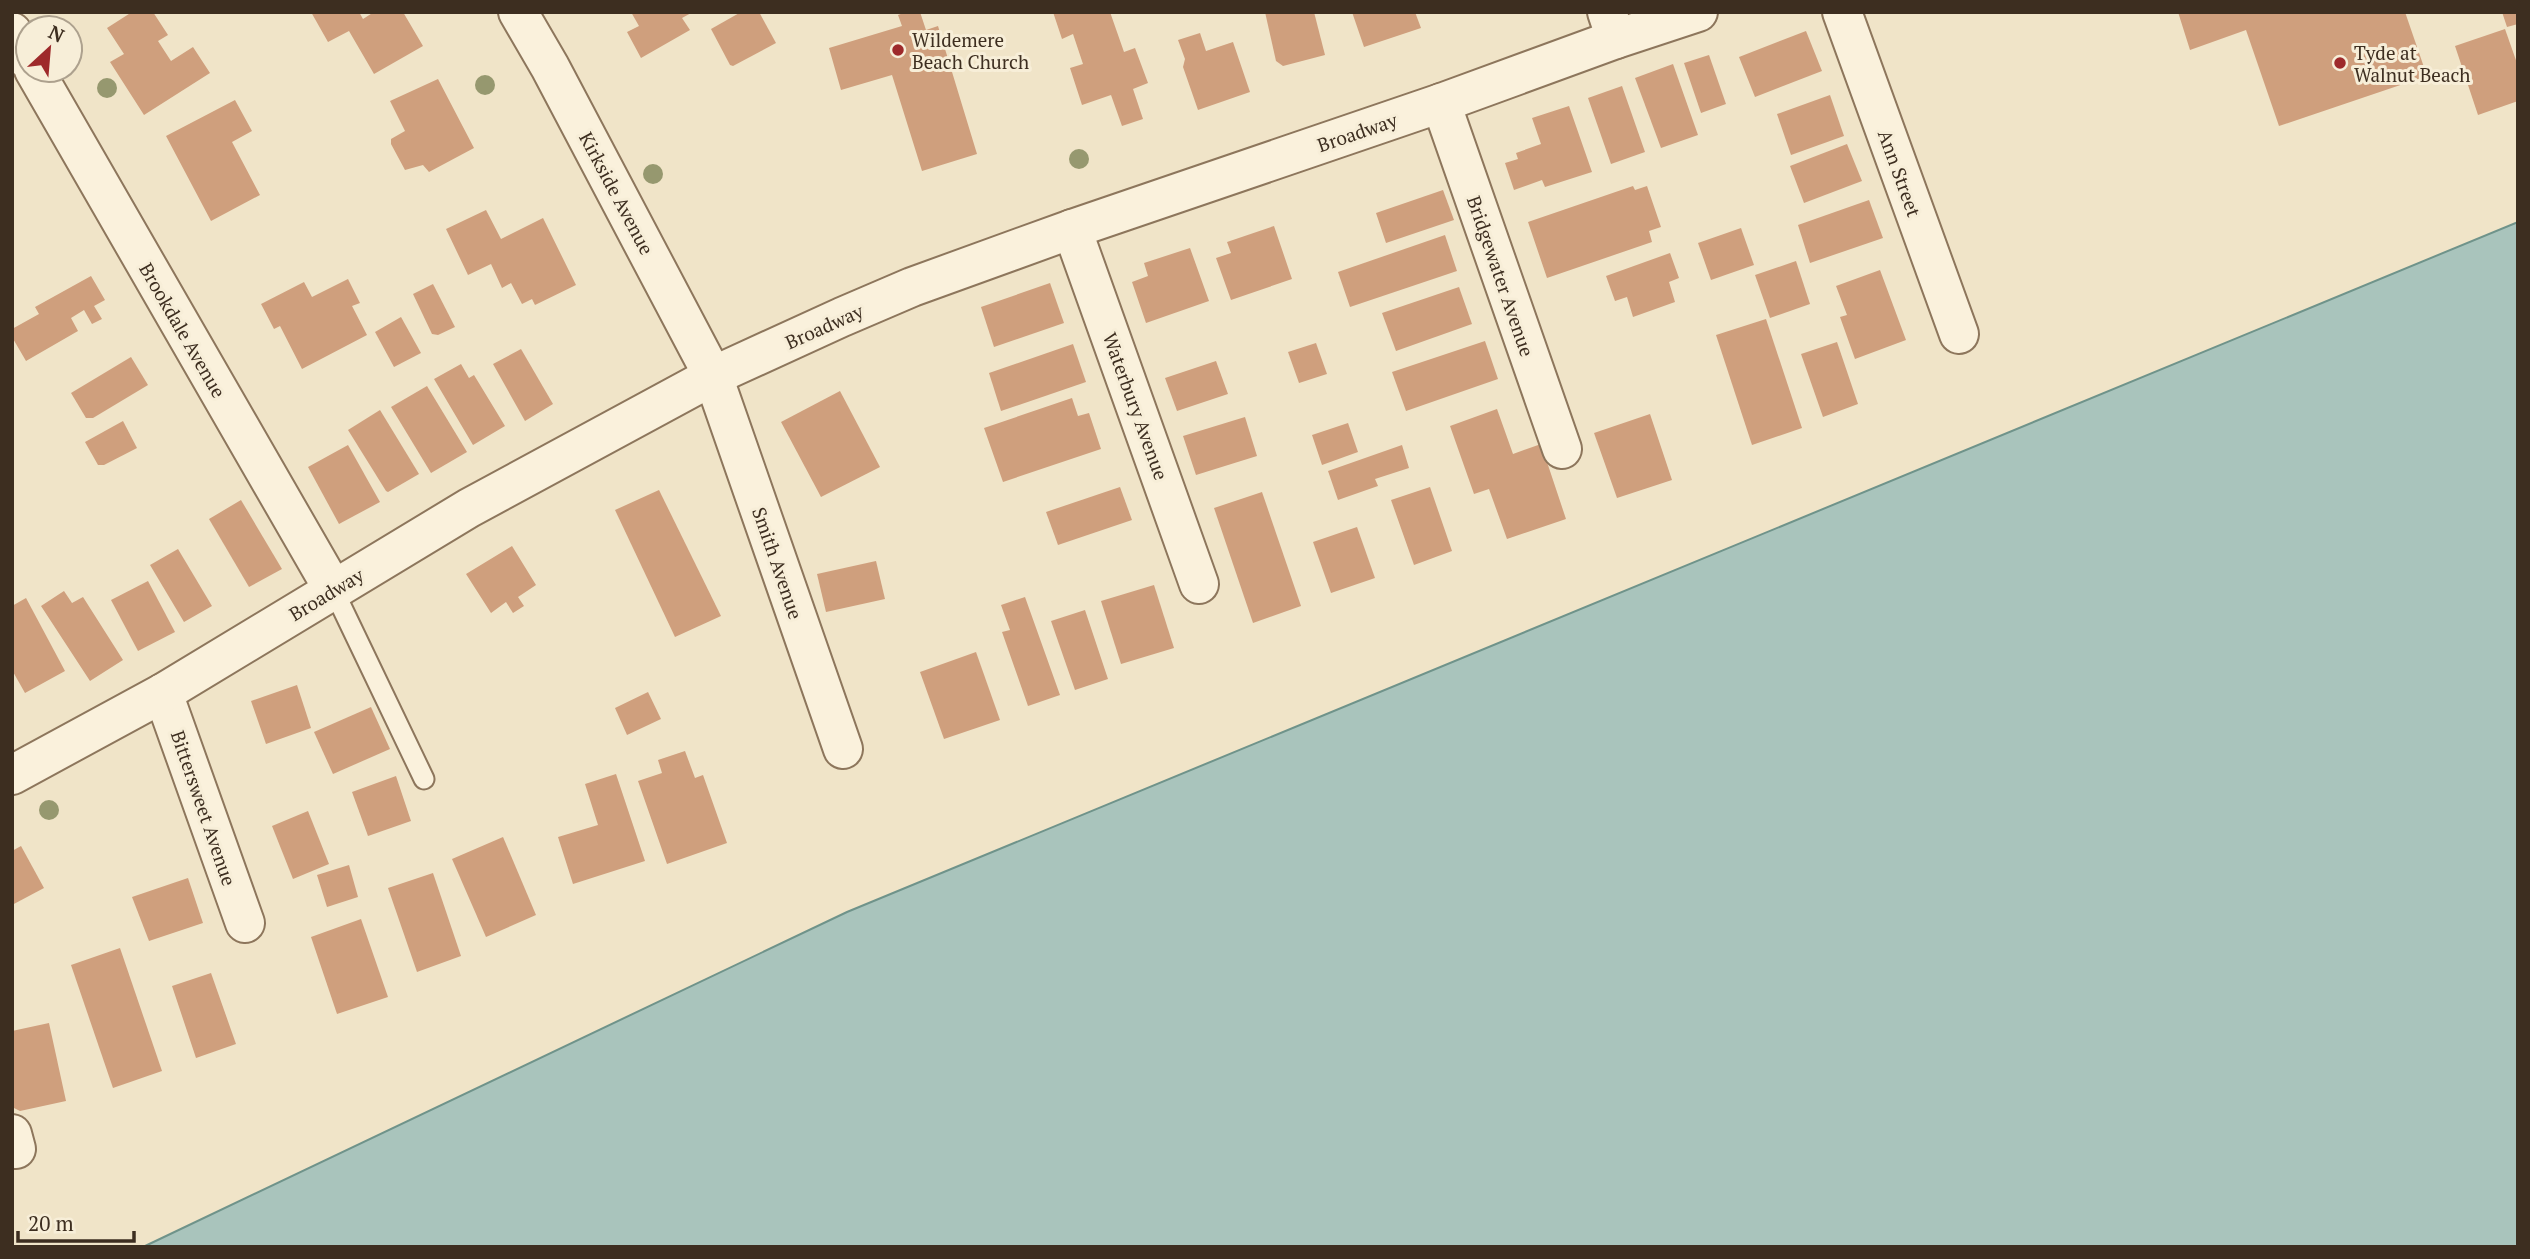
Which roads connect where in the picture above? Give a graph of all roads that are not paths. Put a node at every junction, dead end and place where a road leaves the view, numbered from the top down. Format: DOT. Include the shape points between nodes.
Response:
graph roads {
  1 [pos="518,12"];
  2 [pos="1698,12"];
  3 [pos="1842,12"];
  4 [pos="1611,26"];
  5 [pos="42,84"];
  6 [pos="1441,103"];
  7 [pos="1073,229"];
  8 [pos="1959,334"];
  9 [pos="713,376"];
  10 [pos="1562,449"];
  11 [pos="1199,584"];
  12 [pos="334,589"];
  13 [pos="163,693"];
  14 [pos="843,749"];
  15 [pos="12,775"];
  16 [pos="425,779"];
  17 [pos="244,923"];
  1 -- 9 [label="street, Kirkside Avenue"];
  2 -- 4 [label="street, Broadway"];
  3 -- 8 [label="street, Ann Street"];
  4 -- 6 [label="street, Broadway"];
  5 -- 12 [label="street, Brookdale Avenue"];
  6 -- 7 [label="street, Broadway"];
  6 -- 10 [label="street, Bridgewater Avenue"];
  7 -- 9 [label="street, Broadway" via="912,287"];
  7 -- 11 [label="street, Waterbury Avenue"];
  9 -- 12 [label="street, Broadway" via="469,509"];
  9 -- 14 [label="street, Smith Avenue"];
  12 -- 13 [label="street, Broadway"];
  12 -- 16 [label="lane"];
  13 -- 15 [label="street, Broadway"];
  13 -- 17 [label="street, Bittersweet Avenue"];
}
